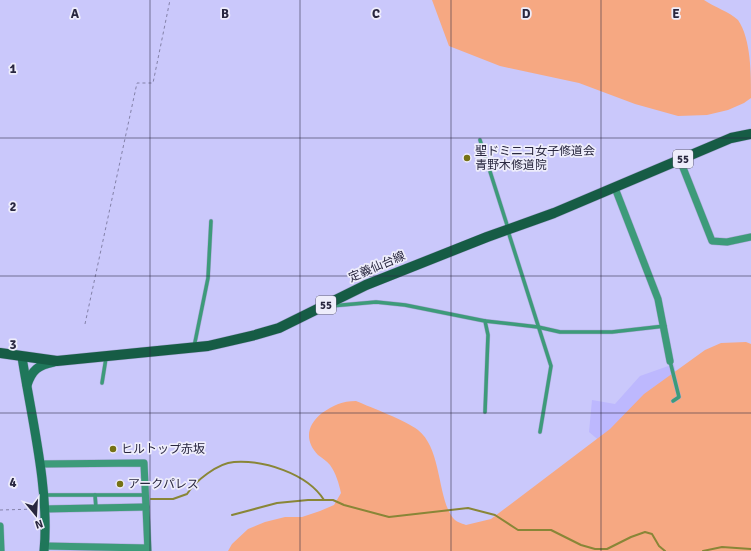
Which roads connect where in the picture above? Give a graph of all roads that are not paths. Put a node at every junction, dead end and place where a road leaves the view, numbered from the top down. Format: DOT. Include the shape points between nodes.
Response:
graph roads {
  1 [pos="751,134"];
  2 [pos="480,140"];
  3 [pos="680,160"];
  4 [pos="615,188"];
  5 [pos="212,221"];
  6 [pos="508,229"];
  7 [pos="751,237"];
  8 [pos="321,307"];
  9 [pos="485,321"];
  10 [pos="665,326"];
  11 [pos="538,327"];
  12 [pos="194,347"];
  13 [pos="0,353"];
  14 [pos="22,357"];
  15 [pos="107,357"];
  16 [pos="57,361"];
  17 [pos="670,361"];
  18 [pos="102,383"];
  19 [pos="27,385"];
  20 [pos="673,401"];
  21 [pos="485,412"];
  22 [pos="540,432"];
  23 [pos="40,464"];
  24 [pos="42,495"];
  25 [pos="95,495"];
  26 [pos="146,495"];
  27 [pos="146,507"];
  28 [pos="96,508"];
  29 [pos="44,509"];
  30 [pos="0,531"];
  31 [pos="45,549"];
  32 [pos="90,549"];
  33 [pos="147,549"];
  34 [pos="1,551"];
  1 -- 3 [label="main road, 定義仙台線 / 55" via="731,138"];
  2 -- 6 [label="lane"];
  3 -- 4 [label="main road, 定義仙台線 / 55"];
  3 -- 7 [label="street" via="712,241 727,242"];
  4 -- 6 [label="main road, 定義仙台線 / 55"];
  4 -- 10 [label="street" via="658,298"];
  5 -- 12 [label="lane" via="208,278"];
  6 -- 8 [label="main road, 定義仙台線 / 55" via="373,282"];
  6 -- 11 [label="lane"];
  8 -- 9 [label="lane" via="376,302 405,305"];
  8 -- 12 [label="main road, 定義仙台線 / 55" via="279,328 255,336"];
  9 -- 11 [label="lane"];
  9 -- 21 [label="lane" via="488,335"];
  10 -- 11 [label="lane" via="597,332 560,332"];
  10 -- 17 [label="street"];
  11 -- 22 [label="lane" via="551,366"];
  12 -- 15 [label="main road, 定義仙台線 / 55"];
  13 -- 14 [label="main road, 定義仙台線 / 55"];
  14 -- 16 [label="main road, 定義仙台線 / 55"];
  14 -- 19 [label="street"];
  15 -- 16 [label="main road, 定義仙台線 / 55"];
  15 -- 18 [label="lane"];
  16 -- 19 [label="street" via="36,368 30,375"];
  17 -- 20 [label="lane" via="679,397"];
  19 -- 23 [label="street"];
  23 -- 24 [label="street"];
  23 -- 26 [label="street" via="144,463"];
  24 -- 25 [label="lane"];
  24 -- 29 [label="street"];
  25 -- 26 [label="lane"];
  25 -- 28 [label="lane"];
  26 -- 27 [label="street"];
  27 -- 28 [label="street"];
  27 -- 33 [label="street"];
  28 -- 29 [label="street"];
  29 -- 31 [label="street"];
  30 -- 34 [label="street"];
  31 -- 32 [label="street"];
  32 -- 33 [label="street"];
}
